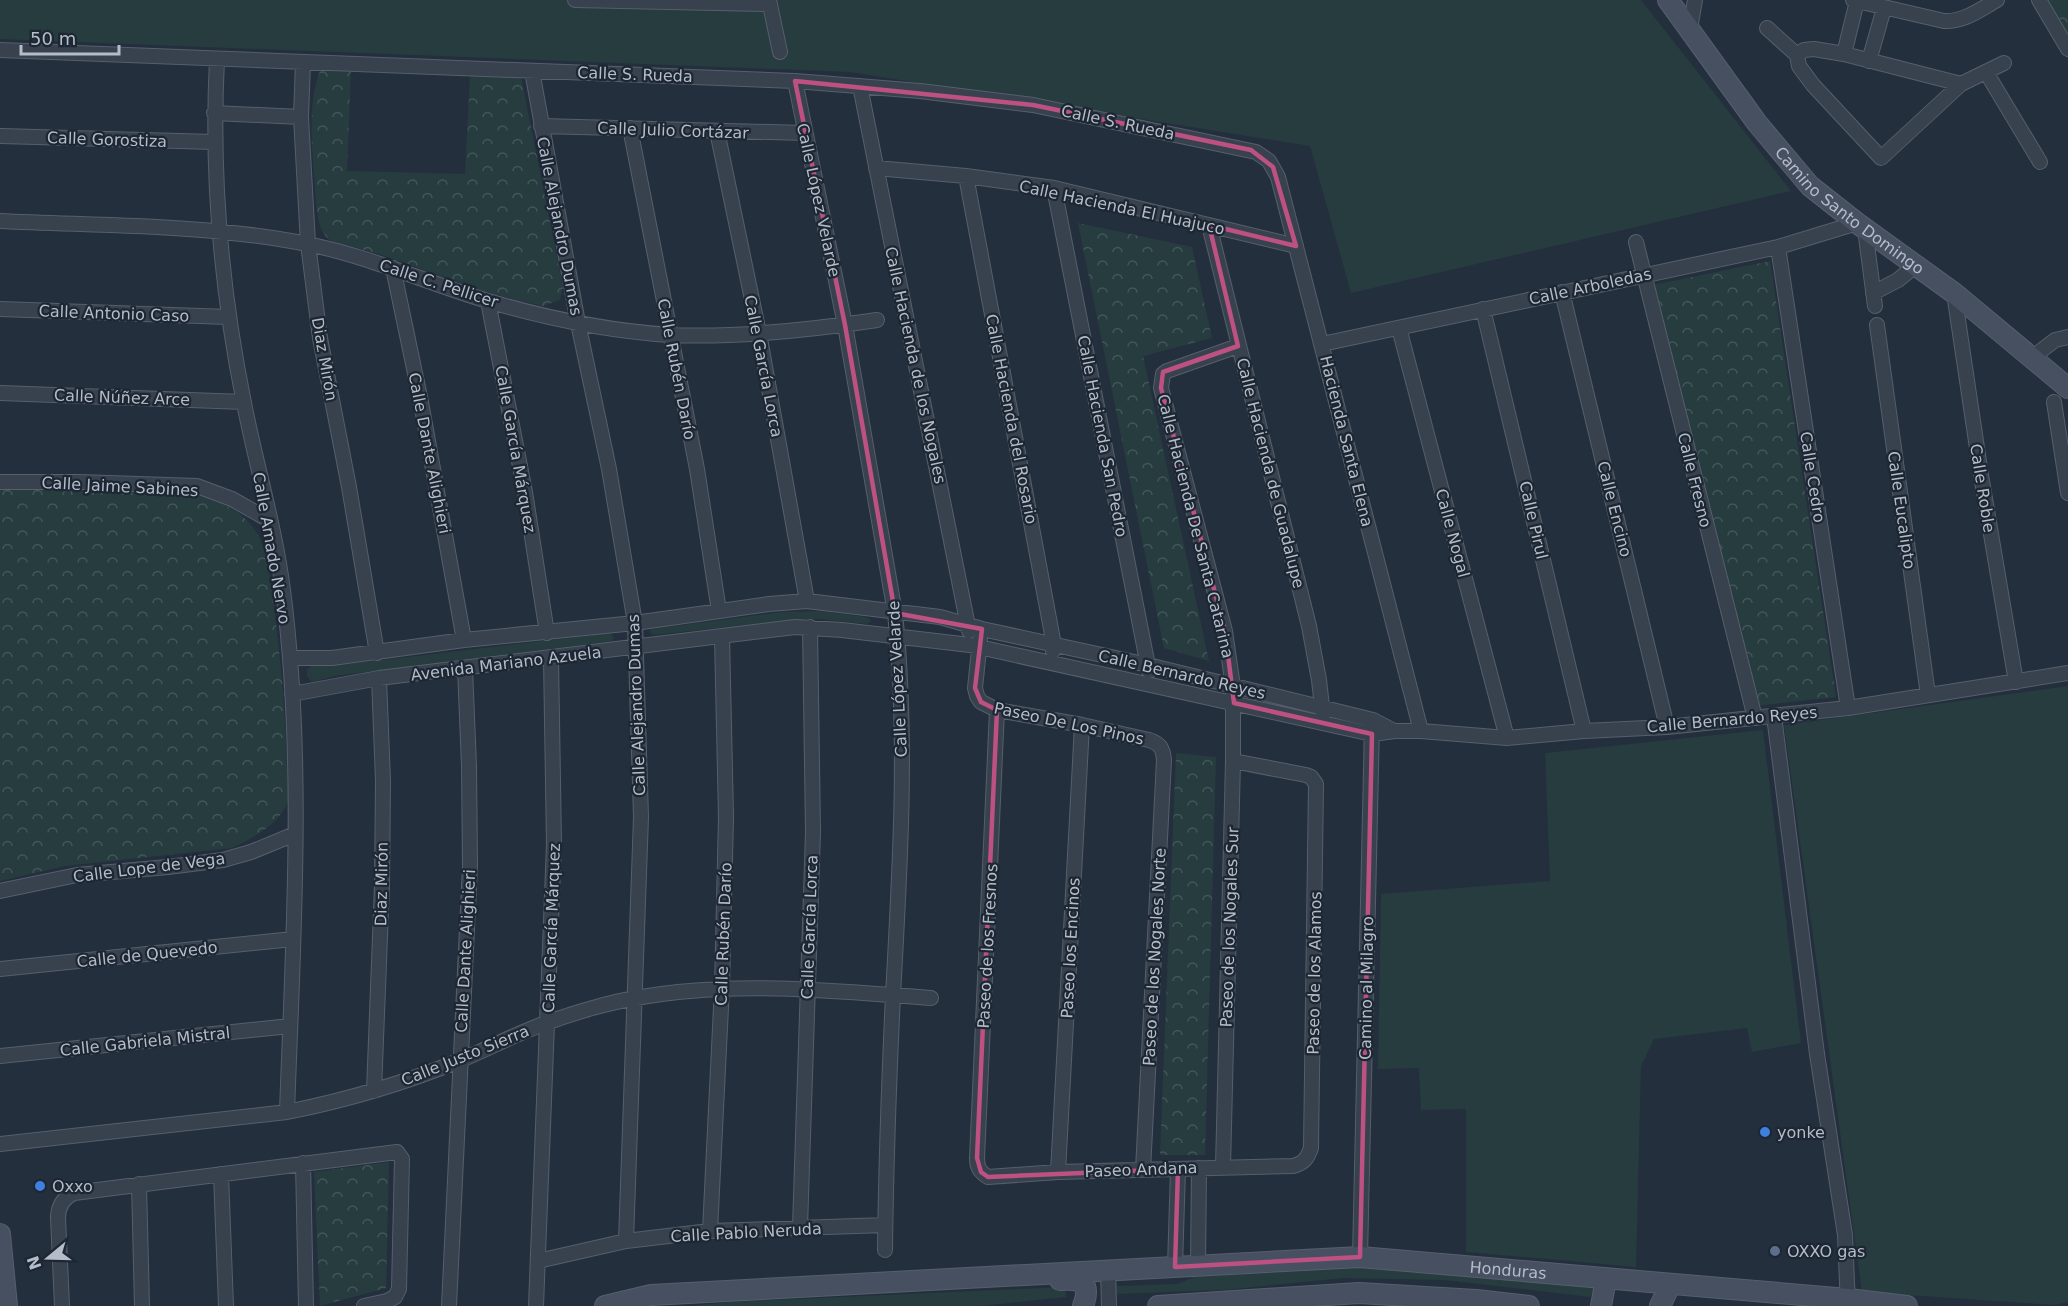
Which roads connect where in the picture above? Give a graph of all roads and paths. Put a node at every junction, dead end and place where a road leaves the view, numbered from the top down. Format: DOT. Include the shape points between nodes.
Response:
graph roads {
  1 [pos="575,0"];
  2 [pos="1695,0"];
  3 [pos="1996,0"];
  4 [pos="2039,0"];
  5 [pos="1670,1"];
  6 [pos="1855,1"];
  7 [pos="770,2"];
  8 [pos="1884,8"];
  9 [pos="1767,28"];
  10 [pos="1690,29"];
  11 [pos="2068,49"];
  12 [pos="0,50"];
  13 [pos="780,52"];
  14 [pos="1844,54"];
  15 [pos="1797,55"];
  16 [pos="217,59"];
  17 [pos="1869,61"];
  18 [pos="303,62"];
  19 [pos="2004,63"];
  20 [pos="532,70"];
  21 [pos="1986,72"];
  22 [pos="795,81"];
  23 [pos="1961,84"];
  24 [pos="860,86"];
  25 [pos="214,113"];
  26 [pos="301,117"];
  27 [pos="541,126"];
  28 [pos="630,128"];
  29 [pos="717,131"];
  30 [pos="805,133"];
  31 [pos="0,136"];
  32 [pos="215,142"];
  33 [pos="1263,156"];
  34 [pos="2040,162"];
  35 [pos="876,168"];
  36 [pos="966,176"];
  37 [pos="1054,188"];
  38 [pos="0,221"];
  39 [pos="1209,225"];
  40 [pos="1861,226"];
  41 [pos="218,231"];
  42 [pos="1636,242"];
  43 [pos="308,244"];
  44 [pos="1296,246"];
  45 [pos="1778,247"];
  46 [pos="1916,265"];
  47 [pos="393,268"];
  48 [pos="1644,275"];
  49 [pos="1562,292"];
  50 [pos="1954,293"];
  51 [pos="488,301"];
  52 [pos="0,309"];
  53 [pos="1483,309"];
  54 [pos="229,317"];
  55 [pos="877,320"];
  56 [pos="578,323"];
  57 [pos="845,325"];
  58 [pos="1877,325"];
  59 [pos="1400,328"];
  60 [pos="759,333"];
  61 [pos="670,334"];
  62 [pos="2068,337"];
  63 [pos="1322,344"];
  64 [pos="1238,346"];
  65 [pos="2033,357"];
  66 [pos="2068,388"];
  67 [pos="0,393"];
  68 [pos="244,402"];
  69 [pos="2054,402"];
  70 [pos="0,482"];
  71 [pos="2068,493"];
  72 [pos="269,520"];
  73 [pos="807,602"];
  74 [pos="719,611"];
  75 [pos="895,613"];
  76 [pos="635,623"];
  77 [pos="968,625"];
  78 [pos="810,627"];
  79 [pos="982,629"];
  80 [pos="547,633"];
  81 [pos="722,636"];
  82 [pos="898,636"];
  83 [pos="464,640"];
  84 [pos="1054,645"];
  85 [pos="975,646"];
  86 [pos="636,647"];
  87 [pos="377,653"];
  88 [pos="291,658"];
  89 [pos="551,658"];
  90 [pos="1052,663"];
  91 [pos="1148,665"];
  92 [pos="465,668"];
  93 [pos="2068,673"];
  94 [pos="379,678"];
  95 [pos="2016,682"];
  96 [pos="1151,685"];
  97 [pos="1233,687"];
  98 [pos="292,694"];
  99 [pos="1928,695"];
  100 [pos="1234,703"];
  101 [pos="1322,707"];
  102 [pos="1848,708"];
  103 [pos="997,710"];
  104 [pos="1774,716"];
  105 [pos="1755,718"];
  106 [pos="1372,720"];
  107 [pos="1323,723"];
  108 [pos="1082,725"];
  109 [pos="1667,727"];
  110 [pos="1395,731"];
  111 [pos="1421,731"];
  112 [pos="1584,731"];
  113 [pos="1372,734"];
  114 [pos="1508,738"];
  115 [pos="1160,745"];
  116 [pos="1233,761"];
  117 [pos="295,834"];
  118 [pos="0,891"];
  119 [pos="293,939"];
  120 [pos="0,969"];
  121 [pos="722,987"];
  122 [pos="807,988"];
  123 [pos="893,995"];
  124 [pos="635,998"];
  125 [pos="931,998"];
  126 [pos="548,1022"];
  127 [pos="290,1026"];
  128 [pos="0,1056"];
  129 [pos="460,1061"];
  130 [pos="374,1091"];
  131 [pos="287,1112"];
  132 [pos="0,1144"];
  133 [pos="303,1163"];
  134 [pos="1293,1166"];
  135 [pos="1223,1167"];
  136 [pos="1199,1168"];
  137 [pos="1178,1169"];
  138 [pos="1143,1170"];
  139 [pos="1058,1172"];
  140 [pos="221,1174"];
  141 [pos="988,1177"];
  142 [pos="139,1184"];
  143 [pos="885,1225"];
  144 [pos="800,1227"];
  145 [pos="710,1231"];
  146 [pos="0,1234"];
  147 [pos="626,1241"];
  148 [pos="885,1250"];
  149 [pos="1360,1257"];
  150 [pos="538,1261"];
  151 [pos="1198,1265"];
  152 [pos="1175,1267"];
  153 [pos="1108,1270"];
  154 [pos="984,1277"];
  155 [pos="1606,1280"];
  156 [pos="1670,1285"];
  157 [pos="1392,1300"];
  158 [pos="1476,1303"];
  159 [pos="1848,1303"];
  160 [pos="1869,1304"];
  161 [pos="6,1305"];
  162 [pos="1895,1305"];
  163 [pos="62,1306"];
  164 [pos="142,1306"];
  165 [pos="226,1306"];
  166 [pos="306,1306"];
  167 [pos="364,1306"];
  168 [pos="449,1306"];
  169 [pos="536,1306"];
  170 [pos="605,1306"];
  171 [pos="1083,1306"];
  172 [pos="1109,1306"];
  173 [pos="1158,1306"];
  174 [pos="1530,1306"];
  175 [pos="1601,1306"];
  176 [pos="1660,1306"];
  1 -- 7 [label="street"];
  2 -- 10 [label="street"];
  3 -- 8 [label="street" via="1955,22"];
  4 -- 11 [label="street"];
  5 -- 10 [label="street, Camino Santo Domingo"];
  6 -- 8 [label="street"];
  6 -- 14 [label="street"];
  7 -- 13 [label="street"];
  8 -- 17 [label="street"];
  9 -- 15 [label="street"];
  10 -- 40 [label="street, Camino Santo Domingo" via="1794,169"];
  12 -- 16 [label="street, Calle S. Rueda"];
  14 -- 15 [label="street" via="1814,49"];
  14 -- 17 [label="street"];
  15 -- 23 [label="street" via="1799,66 1876,163"];
  16 -- 18 [label="street, Calle S. Rueda"];
  16 -- 25 [label="street, Calle Amado Nervo"];
  17 -- 23 [label="street"];
  18 -- 20 [label="street, Calle S. Rueda"];
  18 -- 26 [label="street, Diaz Mirón"];
  19 -- 21 [label="street"];
  20 -- 22 [label="street, Calle S. Rueda"];
  20 -- 27 [label="street, Calle Alejandro Dumas"];
  21 -- 23 [label="street"];
  21 -- 34 [label="street"];
  22 -- 24 [label="street, Calle S. Rueda"];
  22 -- 30 [label="street, Calle López Velarde"];
  24 -- 33 [label="street, Calle S. Rueda" via="1033,105 1251,150"];
  24 -- 35 [label="street, Calle Hacienda de los Nogales"];
  25 -- 26 [label="street"];
  25 -- 32 [label="street, Calle Amado Nervo"];
  26 -- 43 [label="street, Diaz Mirón"];
  27 -- 28 [label="street, Calle Julio Cortázar"];
  27 -- 56 [label="street, Calle Alejandro Dumas"];
  28 -- 29 [label="street, Calle Julio Cortázar"];
  28 -- 61 [label="street, Calle Rubén Darío"];
  29 -- 30 [label="street, Calle Julio Cortázar"];
  29 -- 60 [label="street, Calle García Lorca"];
  30 -- 57 [label="street, Calle López Velarde"];
  31 -- 32 [label="street, Calle Gorostiza"];
  32 -- 41 [label="street, Calle Amado Nervo"];
  33 -- 44 [label="street, Hacienda Santa Elena" via="1278,177"];
  35 -- 36 [label="street, Calle Hacienda El Huajuco"];
  35 -- 77 [label="street, Calle Hacienda de los Nogales"];
  36 -- 37 [label="street, Calle Hacienda El Huajuco"];
  36 -- 84 [label="street, Calle Hacienda del Rosario"];
  37 -- 39 [label="street, Calle Hacienda El Huajuco"];
  37 -- 91 [label="street, Calle Hacienda San Pedro"];
  38 -- 41 [label="street, Calle C. Pellicer"];
  39 -- 44 [label="street, Calle Hacienda El Huajuco"];
  39 -- 64 [label="street, Calle Hacienda de Guadalupe"];
  40 -- 45 [label="street, Calle Arboledas"];
  40 -- 46 [label="street, Camino Santo Domingo"];
  40 -- 46 [label="street" via="1874,299"];
  41 -- 43 [label="street, Calle C. Pellicer"];
  41 -- 54 [label="street, Calle Amado Nervo"];
  42 -- 48 [label="street, Calle Fresno"];
  43 -- 47 [label="street, Calle C. Pellicer"];
  43 -- 87 [label="street, Diaz Mirón" via="320,338"];
  44 -- 63 [label="street, Hacienda Santa Elena"];
  45 -- 48 [label="street, Calle Arboledas"];
  45 -- 102 [label="street, Calle Cedro"];
  46 -- 50 [label="street, Camino Santo Domingo"];
  47 -- 51 [label="street, Calle C. Pellicer"];
  47 -- 83 [label="street, Calle Dante Alighieri" via="427,430"];
  48 -- 49 [label="street, Calle Arboledas"];
  48 -- 105 [label="street, Calle Fresno"];
  49 -- 53 [label="street, Calle Arboledas"];
  49 -- 109 [label="street, Calle Encino"];
  50 -- 65 [label="street, Camino Santo Domingo"];
  50 -- 95 [label="street, Calle Roble"];
  51 -- 56 [label="street, Calle C. Pellicer"];
  51 -- 80 [label="street, Calle García Márquez" via="525,492"];
  52 -- 54 [label="street, Calle Antonio Caso"];
  53 -- 59 [label="street, Calle Arboledas"];
  53 -- 112 [label="street, Calle Pirul"];
  54 -- 68 [label="street, Calle Amado Nervo"];
  55 -- 57 [label="street, Calle C. Pellicer"];
  56 -- 61 [label="street, Calle C. Pellicer"];
  56 -- 76 [label="street, Calle Alejandro Dumas" via="609,470"];
  57 -- 60 [label="street, Calle C. Pellicer"];
  57 -- 75 [label="street, Calle López Velarde"];
  58 -- 99 [label="street, Calle Eucalipto"];
  59 -- 63 [label="street, Calle Arboledas"];
  59 -- 114 [label="street, Calle Nogal"];
  60 -- 61 [label="street, Calle C. Pellicer"];
  60 -- 73 [label="street, Calle García Lorca"];
  61 -- 74 [label="street, Calle Rubén Darío" via="697,469"];
  62 -- 65 [label="street" via="2055,340"];
  63 -- 111 [label="street, Hacienda Santa Elena"];
  64 -- 97 [label="street, Calle Hacienda De Santa Catarina" via="1167,371 1161,388 1225,632"];
  64 -- 101 [label="street, Calle Hacienda de Guadalupe" via="1309,626"];
  65 -- 66 [label="street, Camino Santo Domingo"];
  67 -- 68 [label="street, Calle Núñez Arce"];
  68 -- 72 [label="street, Calle Amado Nervo"];
  69 -- 71 [label="street"];
  70 -- 72 [label="street, Calle Jaime Sabines" via="196,486 232,499"];
  72 -- 88 [label="street, Calle Amado Nervo" via="283,587"];
  73 -- 74 [label="street, Avenida Mariano Azuela"];
  73 -- 75 [label="street, Avenida Mariano Azuela"];
  74 -- 76 [label="street, Avenida Mariano Azuela"];
  75 -- 77 [label="street, Avenida Mariano Azuela"];
  75 -- 82 [label="street, Calle López Velarde"];
  76 -- 80 [label="street, Avenida Mariano Azuela"];
  76 -- 86 [label="street, Calle Alejandro Dumas"];
  77 -- 79 [label="street, Calle Bernardo Reyes"];
  77 -- 85 [label="street, Calle Hacienda de los Nogales"];
  78 -- 81 [label="street, Avenida Mariano Azuela"];
  78 -- 82 [label="street, Avenida Mariano Azuela"];
  78 -- 122 [label="street, Calle García Lorca" via="813,832"];
  79 -- 84 [label="street, Calle Bernardo Reyes"];
  79 -- 85 [label="street, Paseo De Los Pinos"];
  80 -- 83 [label="street, Avenida Mariano Azuela"];
  81 -- 86 [label="street, Avenida Mariano Azuela"];
  81 -- 121 [label="street, Calle Rubén Darío" via="726,817"];
  82 -- 85 [label="street, Avenida Mariano Azuela"];
  82 -- 123 [label="street, Calle López Velarde" via="902,812"];
  83 -- 87 [label="street, Avenida Mariano Azuela"];
  84 -- 90 [label="street, Calle Hacienda del Rosario"];
  84 -- 91 [label="street, Calle Bernardo Reyes"];
  85 -- 90 [label="street, Calle Bernardo Reyes"];
  85 -- 103 [label="street, Paseo De Los Pinos" via="977,696"];
  86 -- 89 [label="street, Avenida Mariano Azuela"];
  86 -- 124 [label="street, Calle Alejandro Dumas" via="641,817"];
  87 -- 88 [label="street, Avenida Mariano Azuela"];
  88 -- 98 [label="street, Calle Amado Nervo"];
  89 -- 92 [label="street, Avenida Mariano Azuela"];
  89 -- 126 [label="street, Calle García Márquez" via="554,843"];
  90 -- 96 [label="street, Calle Bernardo Reyes"];
  91 -- 96 [label="street, Calle Hacienda San Pedro"];
  91 -- 97 [label="street, Calle Bernardo Reyes"];
  92 -- 94 [label="street, Avenida Mariano Azuela"];
  92 -- 129 [label="street, Calle Dante Alighieri" via="470,867"];
  93 -- 95 [label="street, Calle Bernardo Reyes"];
  94 -- 98 [label="street, Avenida Mariano Azuela"];
  94 -- 130 [label="street, Diaz Mirón" via="382,885"];
  95 -- 99 [label="street, Calle Bernardo Reyes"];
  96 -- 100 [label="street, Calle Bernardo Reyes"];
  97 -- 100 [label="street, Paseo de los Nogales Sur"];
  97 -- 101 [label="street, Calle Bernardo Reyes"];
  98 -- 117 [label="street, Calle Amado Nervo"];
  99 -- 102 [label="street, Calle Bernardo Reyes"];
  100 -- 107 [label="street, Calle Bernardo Reyes"];
  100 -- 116 [label="street, Paseo de los Nogales Sur"];
  101 -- 106 [label="street, Calle Bernardo Reyes"];
  101 -- 107 [label="street, Calle Hacienda de Guadalupe"];
  102 -- 104 [label="street, Calle Bernardo Reyes"];
  103 -- 108 [label="street, Paseo De Los Pinos"];
  103 -- 141 [label="street, Paseo de los Fresnos" via="977,1166"];
  104 -- 105 [label="street, Calle Bernardo Reyes"];
  104 -- 159 [label="street" via="1817,1054 1845,1235"];
  105 -- 109 [label="street, Calle Bernardo Reyes"];
  106 -- 110 [label="street, Calle Bernardo Reyes"];
  106 -- 113 [label="street, Camino al Milagro"];
  107 -- 113 [label="street, Calle Bernardo Reyes"];
  108 -- 115 [label="street, Paseo De Los Pinos"];
  108 -- 139 [label="street, Paseo los Encinos"];
  109 -- 112 [label="street, Calle Bernardo Reyes"];
  110 -- 111 [label="street, Calle Bernardo Reyes"];
  110 -- 113 [label="street, Calle Bernardo Reyes"];
  111 -- 114 [label="street, Calle Bernardo Reyes"];
  112 -- 114 [label="street, Calle Bernardo Reyes"];
  113 -- 149 [label="street, Camino al Milagro"];
  115 -- 138 [label="street, Paseo de los Nogales Norte" via="1164,760"];
  116 -- 134 [label="street, Paseo de los Alamos" via="1306,775 1316,784 1311,1149 1303,1163"];
  116 -- 135 [label="street, Paseo de los Nogales Sur"];
  117 -- 118 [label="street, Calle Lope de Vega" via="223,860 77,875"];
  117 -- 119 [label="street, Calle Amado Nervo"];
  119 -- 120 [label="street, Calle de Quevedo"];
  119 -- 127 [label="street, Calle Amado Nervo"];
  121 -- 122 [label="street, Calle Justo Sierra"];
  121 -- 124 [label="street, Calle Justo Sierra"];
  121 -- 145 [label="street, Calle Rubén Darío"];
  122 -- 123 [label="street, Calle Justo Sierra"];
  122 -- 144 [label="street, Calle García Lorca"];
  123 -- 125 [label="street, Calle Justo Sierra"];
  123 -- 143 [label="street, Calle López Velarde"];
  124 -- 126 [label="street, Calle Justo Sierra"];
  124 -- 147 [label="street, Calle Alejandro Dumas"];
  126 -- 129 [label="street, Calle Justo Sierra"];
  126 -- 150 [label="street, Calle García Márquez"];
  127 -- 128 [label="street, Calle Gabriela Mistral"];
  127 -- 131 [label="street, Calle Amado Nervo"];
  129 -- 130 [label="street, Calle Justo Sierra"];
  129 -- 168 [label="street, Calle Dante Alighieri"];
  130 -- 131 [label="street, Calle Justo Sierra"];
  131 -- 132 [label="street, Calle Justo Sierra"];
  133 -- 140 [label="street"];
  133 -- 166 [label="street"];
  133 -- 167 [label="street" via="397,1152 402,1159 399,1289 387,1301"];
  134 -- 135 [label="street, Paseo Andana"];
  135 -- 136 [label="street, Paseo Andana"];
  136 -- 137 [label="street, Paseo Andana"];
  136 -- 151 [label="street"];
  137 -- 138 [label="street, Paseo Andana"];
  137 -- 152 [label="street"];
  138 -- 139 [label="street, Paseo Andana"];
  139 -- 141 [label="street, Paseo Andana"];
  140 -- 142 [label="street"];
  140 -- 165 [label="street"];
  142 -- 163 [label="street" via="74,1193 60,1205"];
  142 -- 164 [label="street"];
  143 -- 144 [label="street, Calle Pablo Neruda"];
  143 -- 148 [label="street, Calle López Velarde"];
  144 -- 145 [label="street, Calle Pablo Neruda"];
  145 -- 147 [label="street, Calle Pablo Neruda"];
  146 -- 161 [label="street"];
  147 -- 150 [label="street, Calle Pablo Neruda"];
  149 -- 151 [label="street, Honduras"];
  149 -- 155 [label="street, Honduras"];
  150 -- 169 [label="street, Calle García Márquez"];
  151 -- 152 [label="street, Honduras"];
  152 -- 153 [label="street, Honduras"];
  153 -- 154 [label="street, Honduras"];
  153 -- 172 [label="street"];
  154 -- 170 [label="street" via="651,1294"];
  154 -- 171 [label="street" via="1015,1283 1078,1279 1086,1289"];
  155 -- 156 [label="street, Honduras"];
  155 -- 175 [label="street"];
  156 -- 159 [label="street, Honduras"];
  156 -- 176 [label="street"];
  157 -- 158 [label="street, Honduras"];
  157 -- 173 [label="street, Honduras" via="1359,1293"];
  158 -- 174 [label="street, Honduras"];
  159 -- 160 [label="street, Honduras"];
  160 -- 162 [label="street, Honduras"];
}
